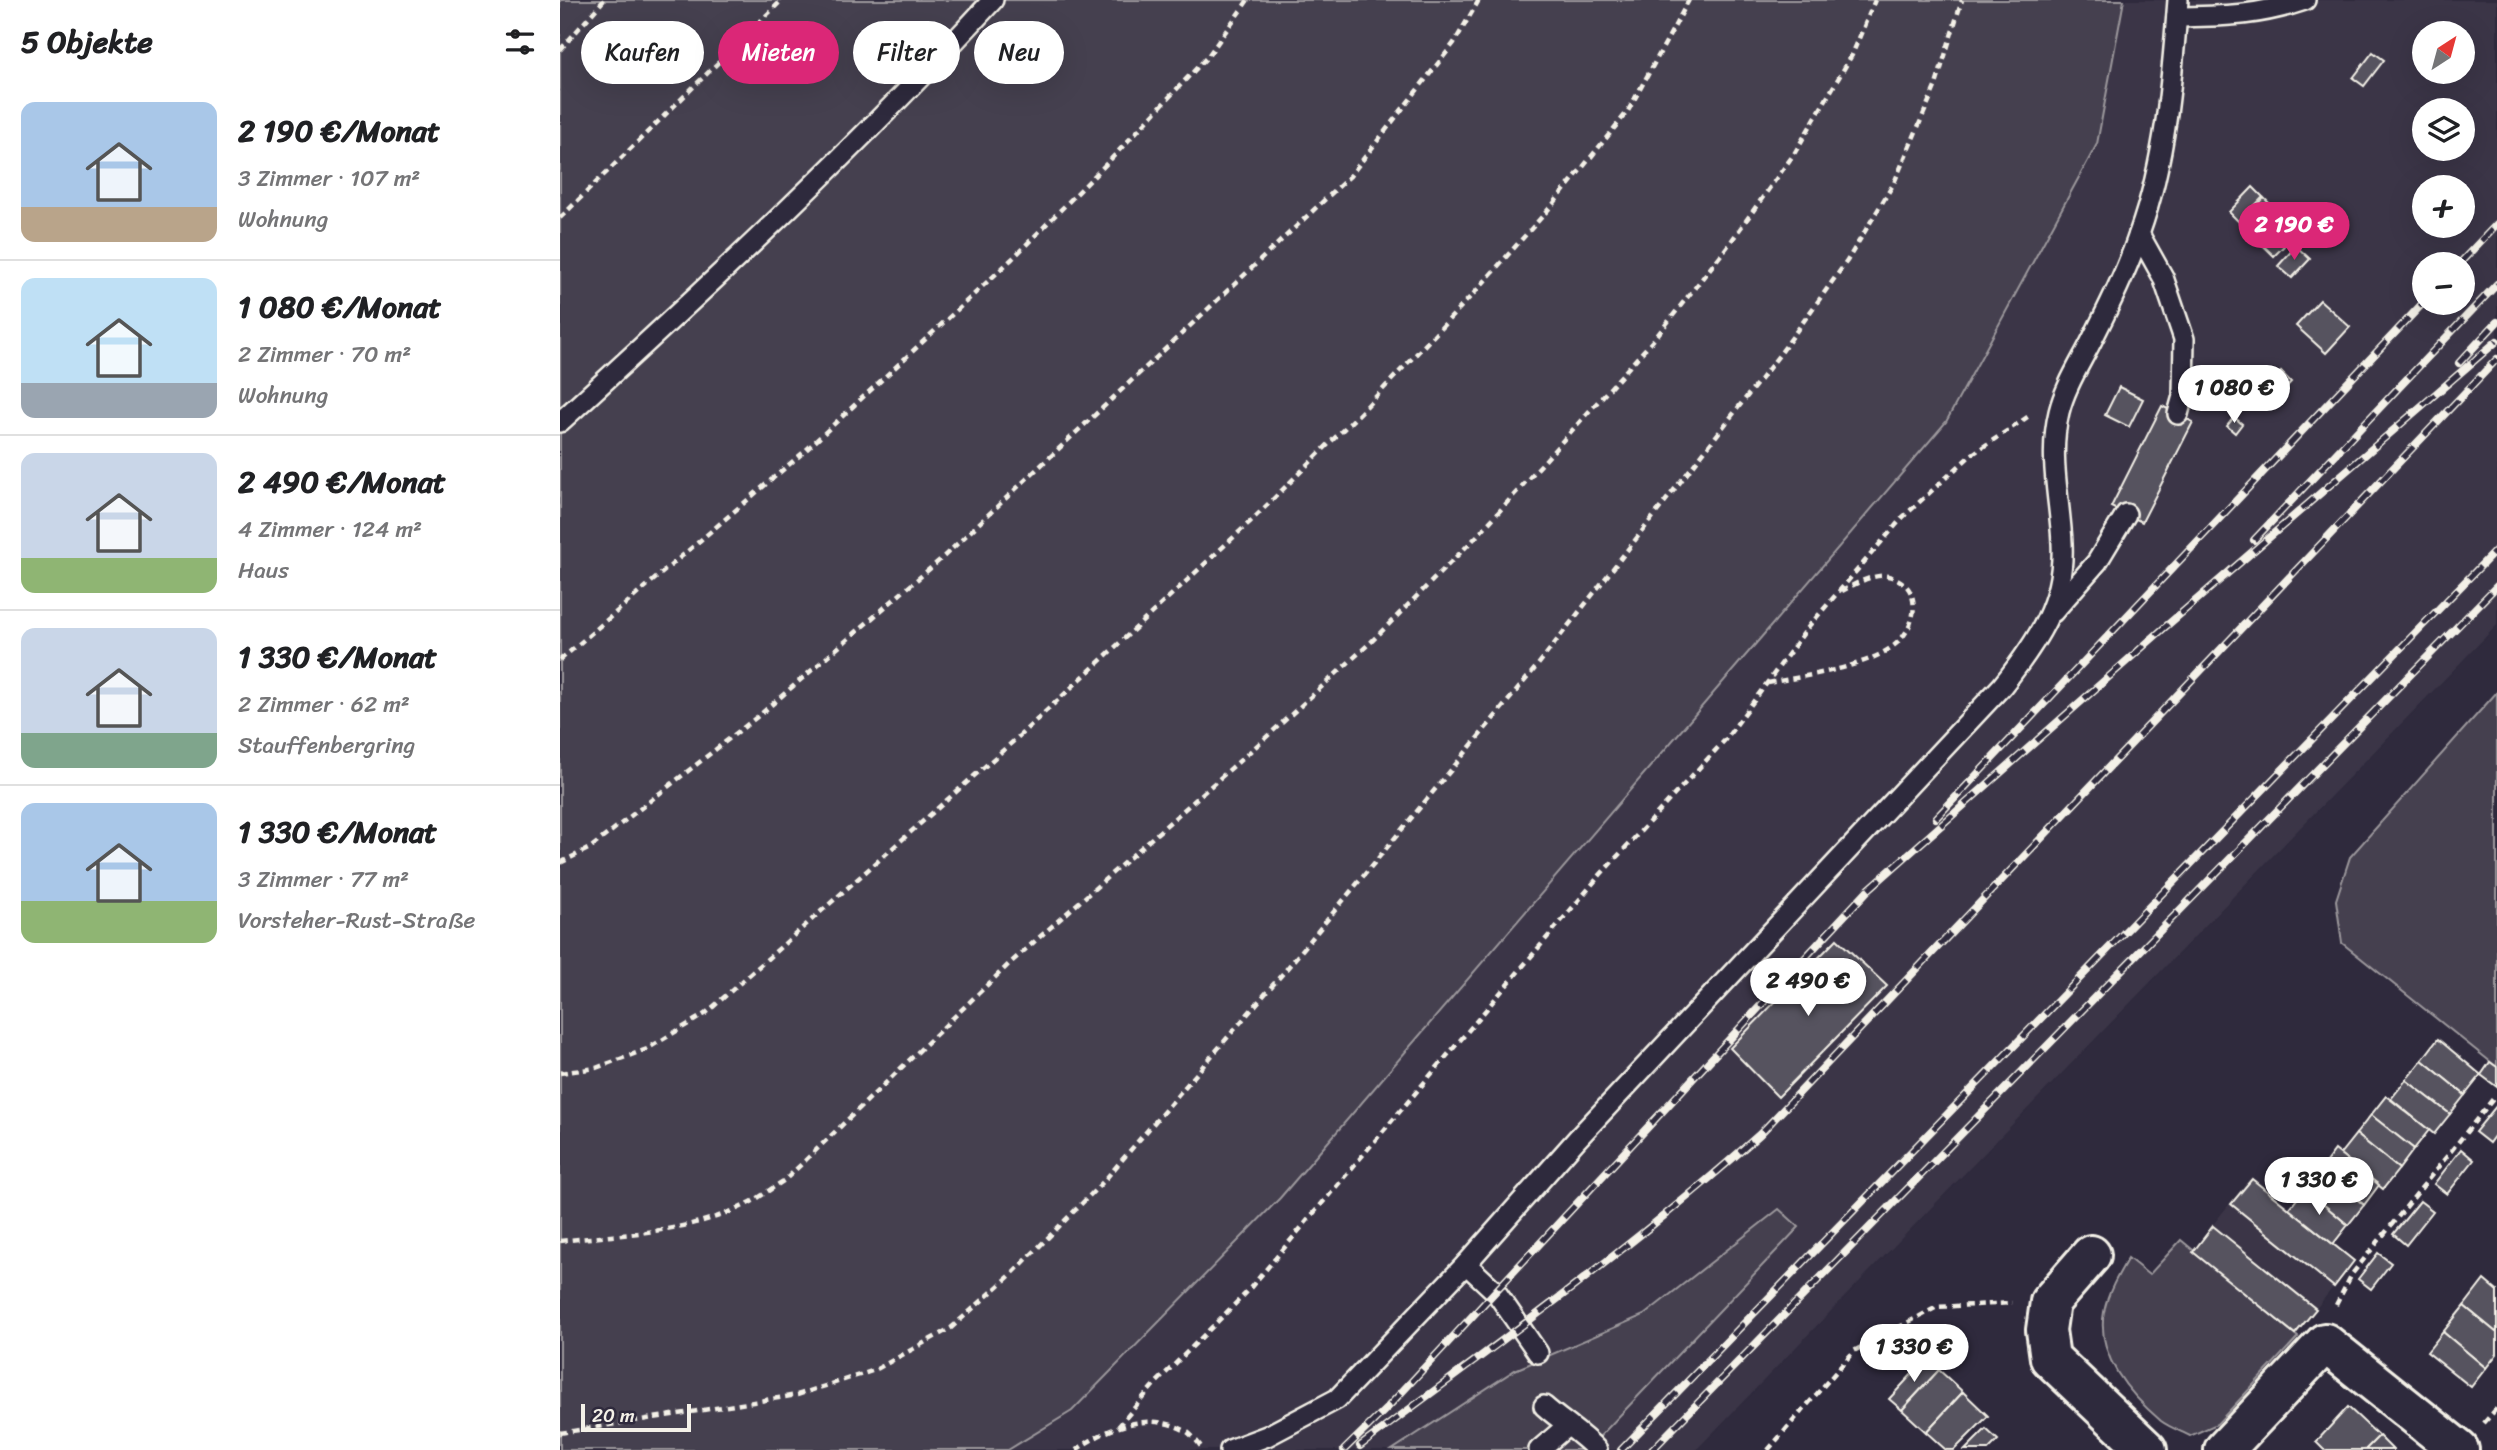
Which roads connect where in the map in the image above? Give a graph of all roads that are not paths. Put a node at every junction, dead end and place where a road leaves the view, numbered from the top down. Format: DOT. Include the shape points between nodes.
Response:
graph roads {
  1 [pos="993,0"];
  2 [pos="2305,0"];
  3 [pos="2177,9"];
  4 [pos="2140,234"];
  5 [pos="2178,414"];
  6 [pos="560,422"];
  7 [pos="2126,514"];
  8 [pos="2050,615"];
  9 [pos="2091,1255"];
  10 [pos="1466,1264"];
  11 [pos="1538,1353"];
  12 [pos="1544,1406"];
  13 [pos="1567,1426"];
  14 [pos="1230,1450"];
  15 [pos="1539,1450"];
  16 [pos="1597,1450"];
  17 [pos="2147,1450"];
  18 [pos="2224,1450"];
  19 [pos="2459,1450"];
  1 -- 6 [label="lane" via="803,197"];
  2 -- 3 [label="lane" via="2248,15"];
  3 -- 4 [label="lane" via="2162,154"];
  4 -- 5 [label="lane" via="2163,277 2184,339 2183,396"];
  4 -- 8 [label="lane" via="2063,397 2054,430 2062,545"];
  7 -- 8 [label="lane" via="2097,562"];
  8 -- 10 [label="lane" via="2002,686 1577,1139"];
  9 -- 17 [label="street" via="2050,1302 2046,1330 2050,1358"];
  10 -- 11 [label="lane" via="1496,1292"];
  10 -- 14 [label="lane" via="1337,1399"];
  12 -- 13 [label="lane"];
  13 -- 15 [label="lane"];
  13 -- 16 [label="lane"];
  18 -- 19 [label="street" via="2325,1343"];
}
